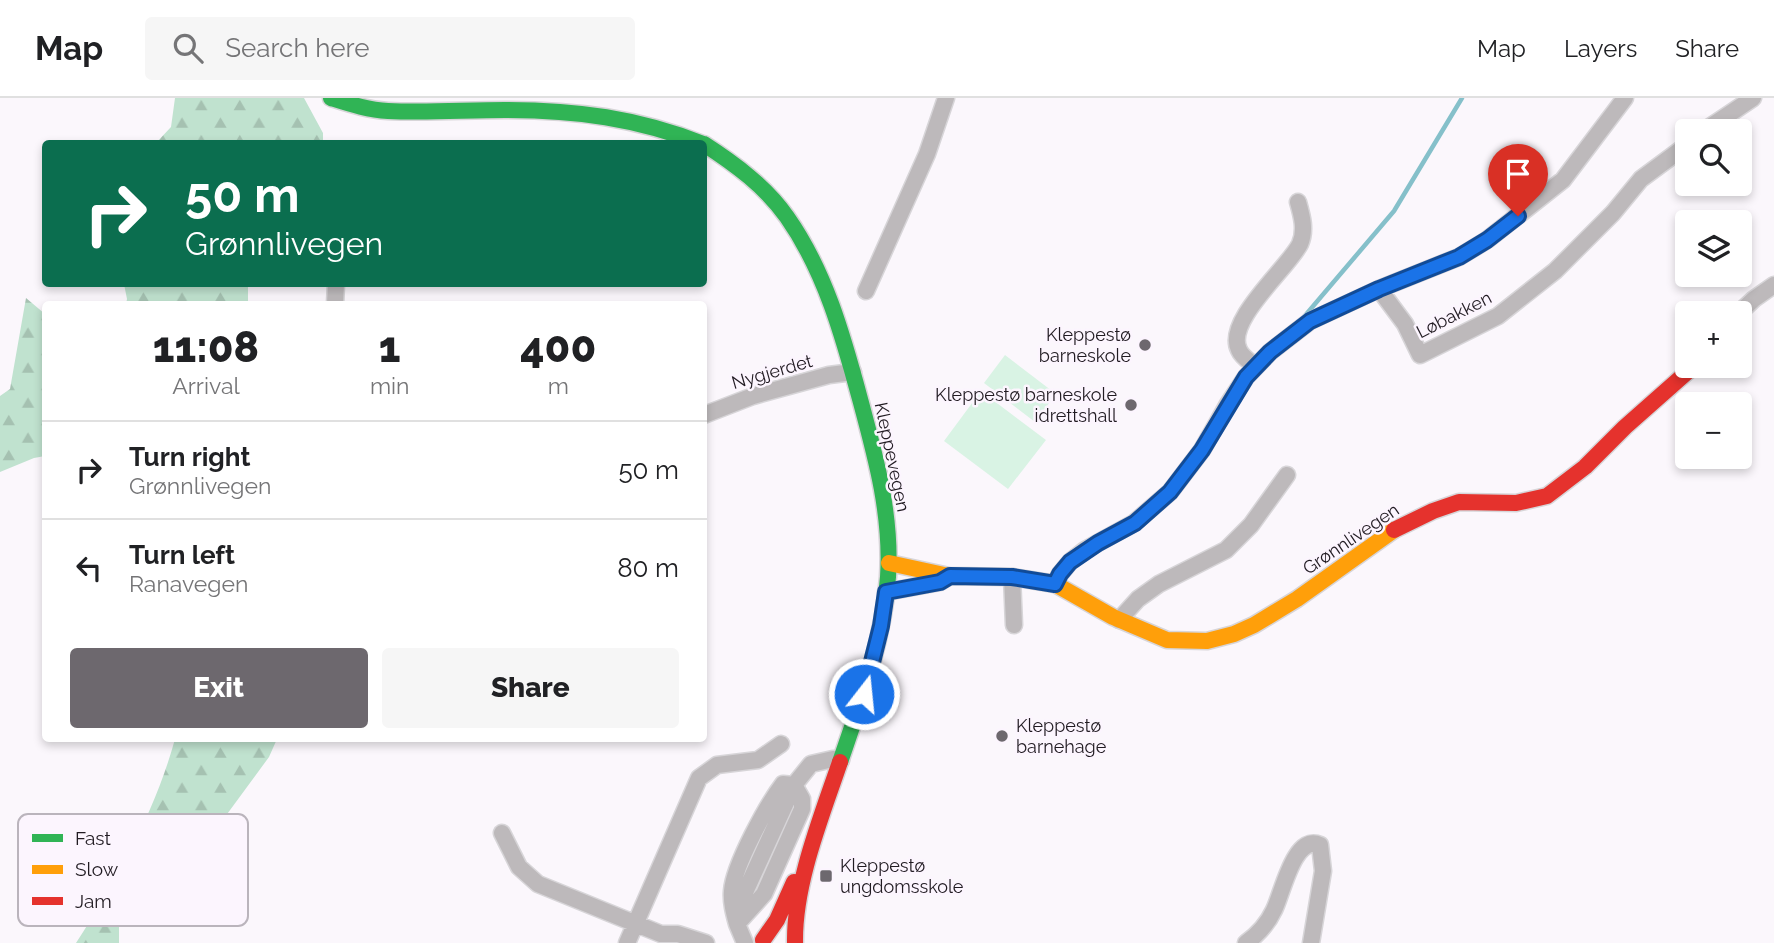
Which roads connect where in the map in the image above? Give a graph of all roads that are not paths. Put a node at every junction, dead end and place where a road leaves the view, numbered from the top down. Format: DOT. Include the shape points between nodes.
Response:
graph roads {
  1 [pos="331,98"];
  2 [pos="946,98"];
  3 [pos="1625,98"];
  4 [pos="1753,98"];
  5 [pos="1722,119"];
  6 [pos="695,140"];
  7 [pos="707,147"];
  8 [pos="1675,154"];
  9 [pos="1298,202"];
  10 [pos="1774,285"];
  11 [pos="1379,289"];
  12 [pos="866,291"];
  13 [pos="1752,301"];
  14 [pos="1255,366"];
  15 [pos="853,372"];
  16 [pos="1680,378"];
  17 [pos="707,414"];
  18 [pos="1287,475"];
  19 [pos="889,563"];
  20 [pos="950,576"];
  21 [pos="1012,577"];
  22 [pos="1055,584"];
  23 [pos="886,592"];
  24 [pos="1119,620"];
  25 [pos="1014,625"];
  26 [pos="780,744"];
  27 [pos="841,760"];
  28 [pos="794,785"];
  29 [pos="502,833"];
  30 [pos="807,861"];
  31 [pos="635,924"];
  32 [pos="737,924"];
  33 [pos="666,939"];
  34 [pos="757,941"];
  35 [pos="627,943"];
  36 [pos="706,943"];
  37 [pos="745,943"];
  38 [pos="782,943"];
  39 [pos="795,943"];
  40 [pos="1245,943"];
  41 [pos="1311,943"];
  1 -- 6 [label="main road, Kleppevegen" via="387,111 591,108 658,122"];
  2 -- 12 [label="street" via="927,154"];
  3 -- 11 [label="street" via="1563,180 1487,240 1459,257"];
  4 -- 5 [label="street"];
  7 -- 15 [label="main road, Kleppevegen" via="754,181 798,234 832,307"];
  8 -- 11 [label="street, Løbakken" via="1641,179 1555,271 1491,321 1433,350 1420,355 1405,324"];
  9 -- 14 [label="street" via="1304,227 1299,246 1262,289 1240,329 1238,349"];
  10 -- 13 [label="street"];
  11 -- 14 [label="street" via="1310,321"];
  14 -- 22 [label="street" via="1170,492 1135,523 1070,562"];
  15 -- 17 [label="street, Nygjerdet" via="753,396"];
  15 -- 19 [label="main road, Kleppevegen" via="883,491"];
  16 -- 24 [label="main road, Grønnlivegen" via="1585,467 1546,496 1516,503 1459,502 1433,510 1391,531 1297,599 1234,634 1207,641 1174,641"];
  18 -- 24 [label="street" via="1251,525 1226,550 1159,584"];
  19 -- 20 [label="main road, Grønnlivegen"];
  19 -- 23 [label="main road, Kleppevegen"];
  20 -- 21 [label="main road, Grønnlivegen"];
  20 -- 23 [label="street, Grønnlivegen"];
  21 -- 22 [label="main road, Grønnlivegen"];
  21 -- 25 [label="street"];
  22 -- 24 [label="main road, Grønnlivegen"];
  23 -- 27 [label="main road, Kleppevegen" via="873,666"];
  26 -- 31 [label="street" via="758,760 717,765 699,778"];
  27 -- 28 [label="street" via="811,764"];
  27 -- 30 [label="main road, Kleppevegen"];
  28 -- 32 [label="street" via="802,809 764,894"];
  28 -- 32 [label="street" via="783,784 772,798 733,880"];
  29 -- 31 [label="street" via="519,867 538,884"];
  30 -- 34 [label="main road, Kleppevegen" via="777,920"];
  30 -- 39 [label="main road, Kleppevegen"];
  31 -- 33 [label="street"];
  31 -- 35 [label="street"];
  32 -- 37 [label="street"];
  33 -- 36 [label="street" via="678,934"];
  34 -- 38 [label="main road"];
  40 -- 41 [label="street" via="1274,912 1297,855 1314,842 1320,845 1323,871"];
}
